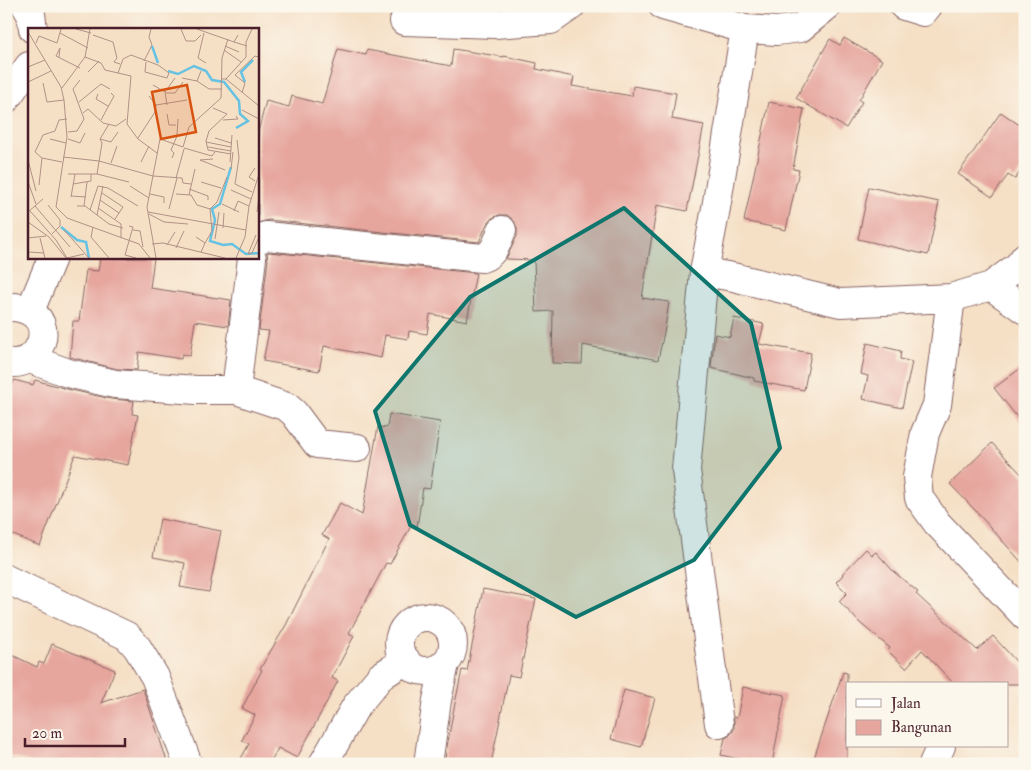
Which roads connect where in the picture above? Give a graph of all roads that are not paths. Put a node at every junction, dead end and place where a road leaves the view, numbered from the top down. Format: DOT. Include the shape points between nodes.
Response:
graph roads {
  1 [pos="26,6"];
  2 [pos="570,6"];
  3 [pos="663,6"];
  4 [pos="827,6"];
  5 [pos="904,6"];
  6 [pos="928,6"];
  7 [pos="404,21"];
  8 [pos="33,28"];
  9 [pos="745,29"];
  10 [pos="28,67"];
  11 [pos="6,99"];
  12 [pos="502,230"];
  13 [pos="259,240"];
  14 [pos="1025,257"];
  15 [pos="51,259"];
  16 [pos="252,259"];
  17 [pos="704,272"];
  18 [pos="991,286"];
  19 [pos="950,298"];
  20 [pos="18,310"];
  21 [pos="1025,310"];
  22 [pos="18,360"];
  23 [pos="236,390"];
  24 [pos="357,448"];
  25 [pos="6,579"];
  26 [pos="1025,616"];
  27 [pos="406,660"];
  28 [pos="445,664"];
  29 [pos="719,724"];
  30 [pos="940,748"];
  31 [pos="188,764"];
  32 [pos="323,764"];
  33 [pos="428,764"];
  34 [pos="933,764"];
  1 -- 8 [label="street"];
  2 -- 7 [label="street" via="551,20 495,24"];
  3 -- 9 [label="street"];
  4 -- 9 [label="street" via="800,28 777,31"];
  5 -- 6 [label="street" via="923,12"];
  9 -- 17 [label="street"];
  10 -- 11 [label="street"];
  12 -- 13 [label="street" via="489,256 482,258 266,236"];
  14 -- 18 [label="street"];
  15 -- 20 [label="street"];
  16 -- 23 [label="street"];
  17 -- 19 [label="street" via="840,303"];
  17 -- 29 [label="street" via="686,470"];
  18 -- 19 [label="street"];
  18 -- 21 [label="street"];
  19 -- 26 [label="street" via="937,405 925,433 917,477 919,498 936,524"];
  20 -- 22 [label="street" via="38,319 42,329 42,341 37,351"];
  22 -- 23 [label="street" via="115,384"];
  23 -- 24 [label="street" via="287,407 317,444"];
  25 -- 31 [label="street" via="127,636 155,677"];
  27 -- 28 [label="street" via="414,668 424,670"];
  27 -- 28 [label="street" via="400,652 402,633 408,623 429,617 447,626 452,636 453,646"];
  27 -- 32 [label="street" via="381,676 356,706"];
  28 -- 33 [label="street"];
  30 -- 34 [label="street"];
}
